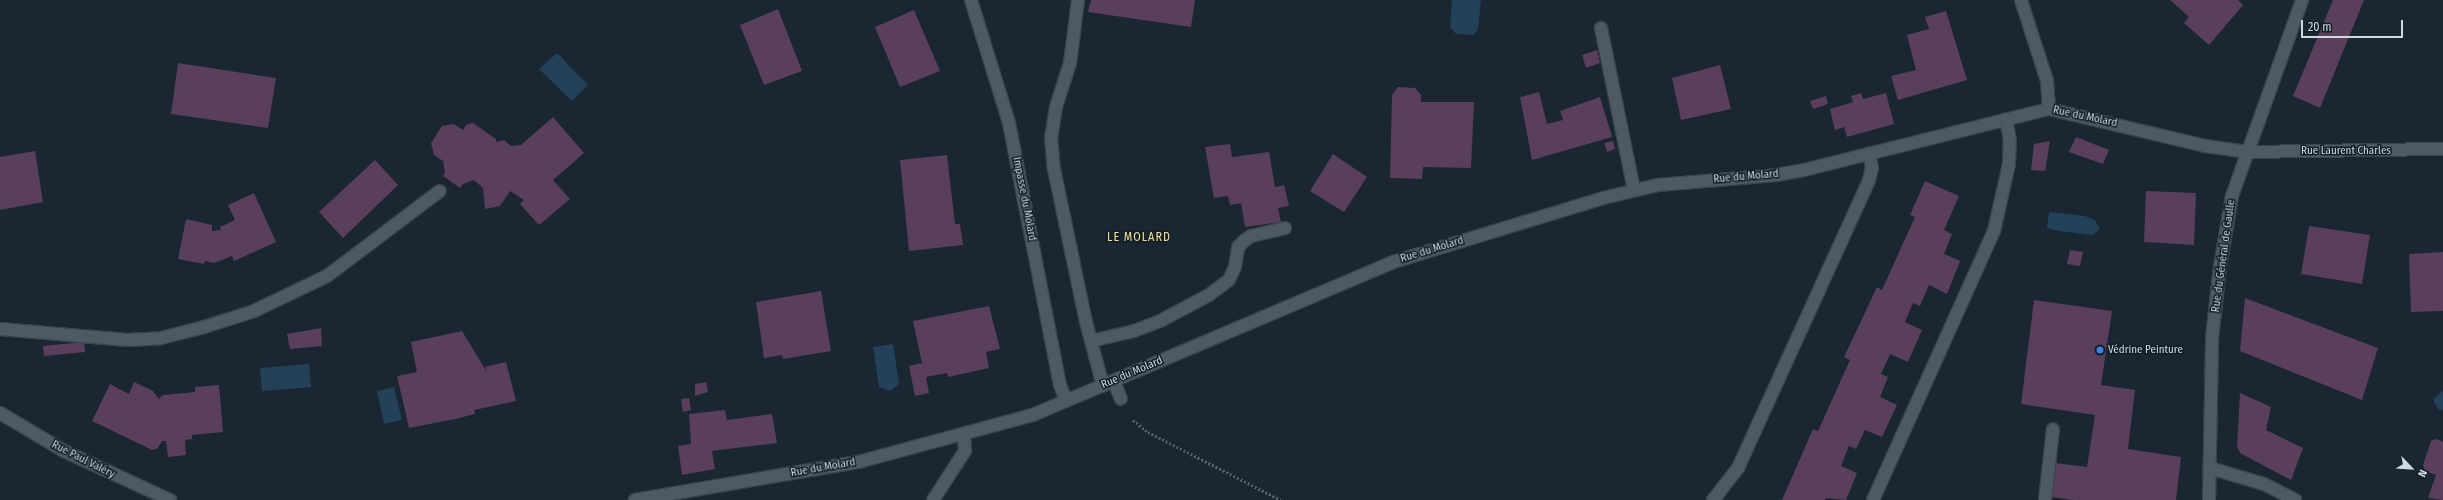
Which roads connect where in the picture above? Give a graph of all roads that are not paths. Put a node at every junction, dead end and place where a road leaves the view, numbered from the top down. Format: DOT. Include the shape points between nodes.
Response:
graph roads {
  1 [pos="971,0"];
  2 [pos="1078,0"];
  3 [pos="2021,0"];
  4 [pos="2302,0"];
  5 [pos="1601,28"];
  6 [pos="2048,109"];
  7 [pos="2006,119"];
  8 [pos="2443,149"];
  9 [pos="2248,152"];
  10 [pos="1869,153"];
  11 [pos="440,190"];
  12 [pos="1634,190"];
  13 [pos="1285,228"];
  14 [pos="0,329"];
  15 [pos="1091,341"];
  16 [pos="1109,383"];
  17 [pos="1121,399"];
  18 [pos="1066,402"];
  19 [pos="0,413"];
  20 [pos="2053,429"];
  21 [pos="964,435"];
  22 [pos="2210,468"];
  23 [pos="170,500"];
  24 [pos="635,500"];
  25 [pos="934,500"];
  26 [pos="1713,500"];
  27 [pos="1873,500"];
  28 [pos="2045,500"];
  29 [pos="2209,500"];
  30 [pos="2295,500"];
  1 -- 18 [label="street, Impasse du Molard" via="1009,123 1060,385"];
  2 -- 15 [label="street" via="1070,62 1056,107 1051,137 1054,169"];
  3 -- 6 [label="street" via="2047,81"];
  4 -- 9 [label="street, Rue du Général de Gaulle"];
  5 -- 12 [label="street"];
  6 -- 7 [label="street, Rue du Molard"];
  6 -- 9 [label="street, Rue du Molard" via="2205,146"];
  7 -- 10 [label="street, Rue du Molard"];
  7 -- 27 [label="street" via="2010,140 2009,164 1994,231"];
  8 -- 9 [label="street, Rue Laurent Charles"];
  9 -- 22 [label="street, Rue du Général de Gaulle" via="2232,196 2220,267 2212,338"];
  10 -- 12 [label="street, Rue du Molard" via="1776,175 1658,185"];
  10 -- 26 [label="street" via="1872,168 1866,187 1738,468"];
  11 -- 14 [label="street" via="327,276 254,311 204,327 161,338 128,340"];
  12 -- 16 [label="street, Rue du Molard" via="1393,262"];
  13 -- 15 [label="street" via="1251,236 1244,241 1238,247 1235,267 1229,280 1209,295 1162,320 1134,331"];
  15 -- 16 [label="street"];
  16 -- 17 [label="street"];
  16 -- 18 [label="street, Rue du Molard"];
  18 -- 21 [label="street, Rue du Molard" via="1033,415"];
  19 -- 23 [label="street, Rue Paul Valéry" via="64,451"];
  20 -- 28 [label="street"];
  21 -- 24 [label="street, Rue du Molard" via="862,461"];
  21 -- 25 [label="street" via="965,451"];
  22 -- 29 [label="street, Rue du Général de Gaulle"];
  22 -- 30 [label="street" via="2264,484"];
}
